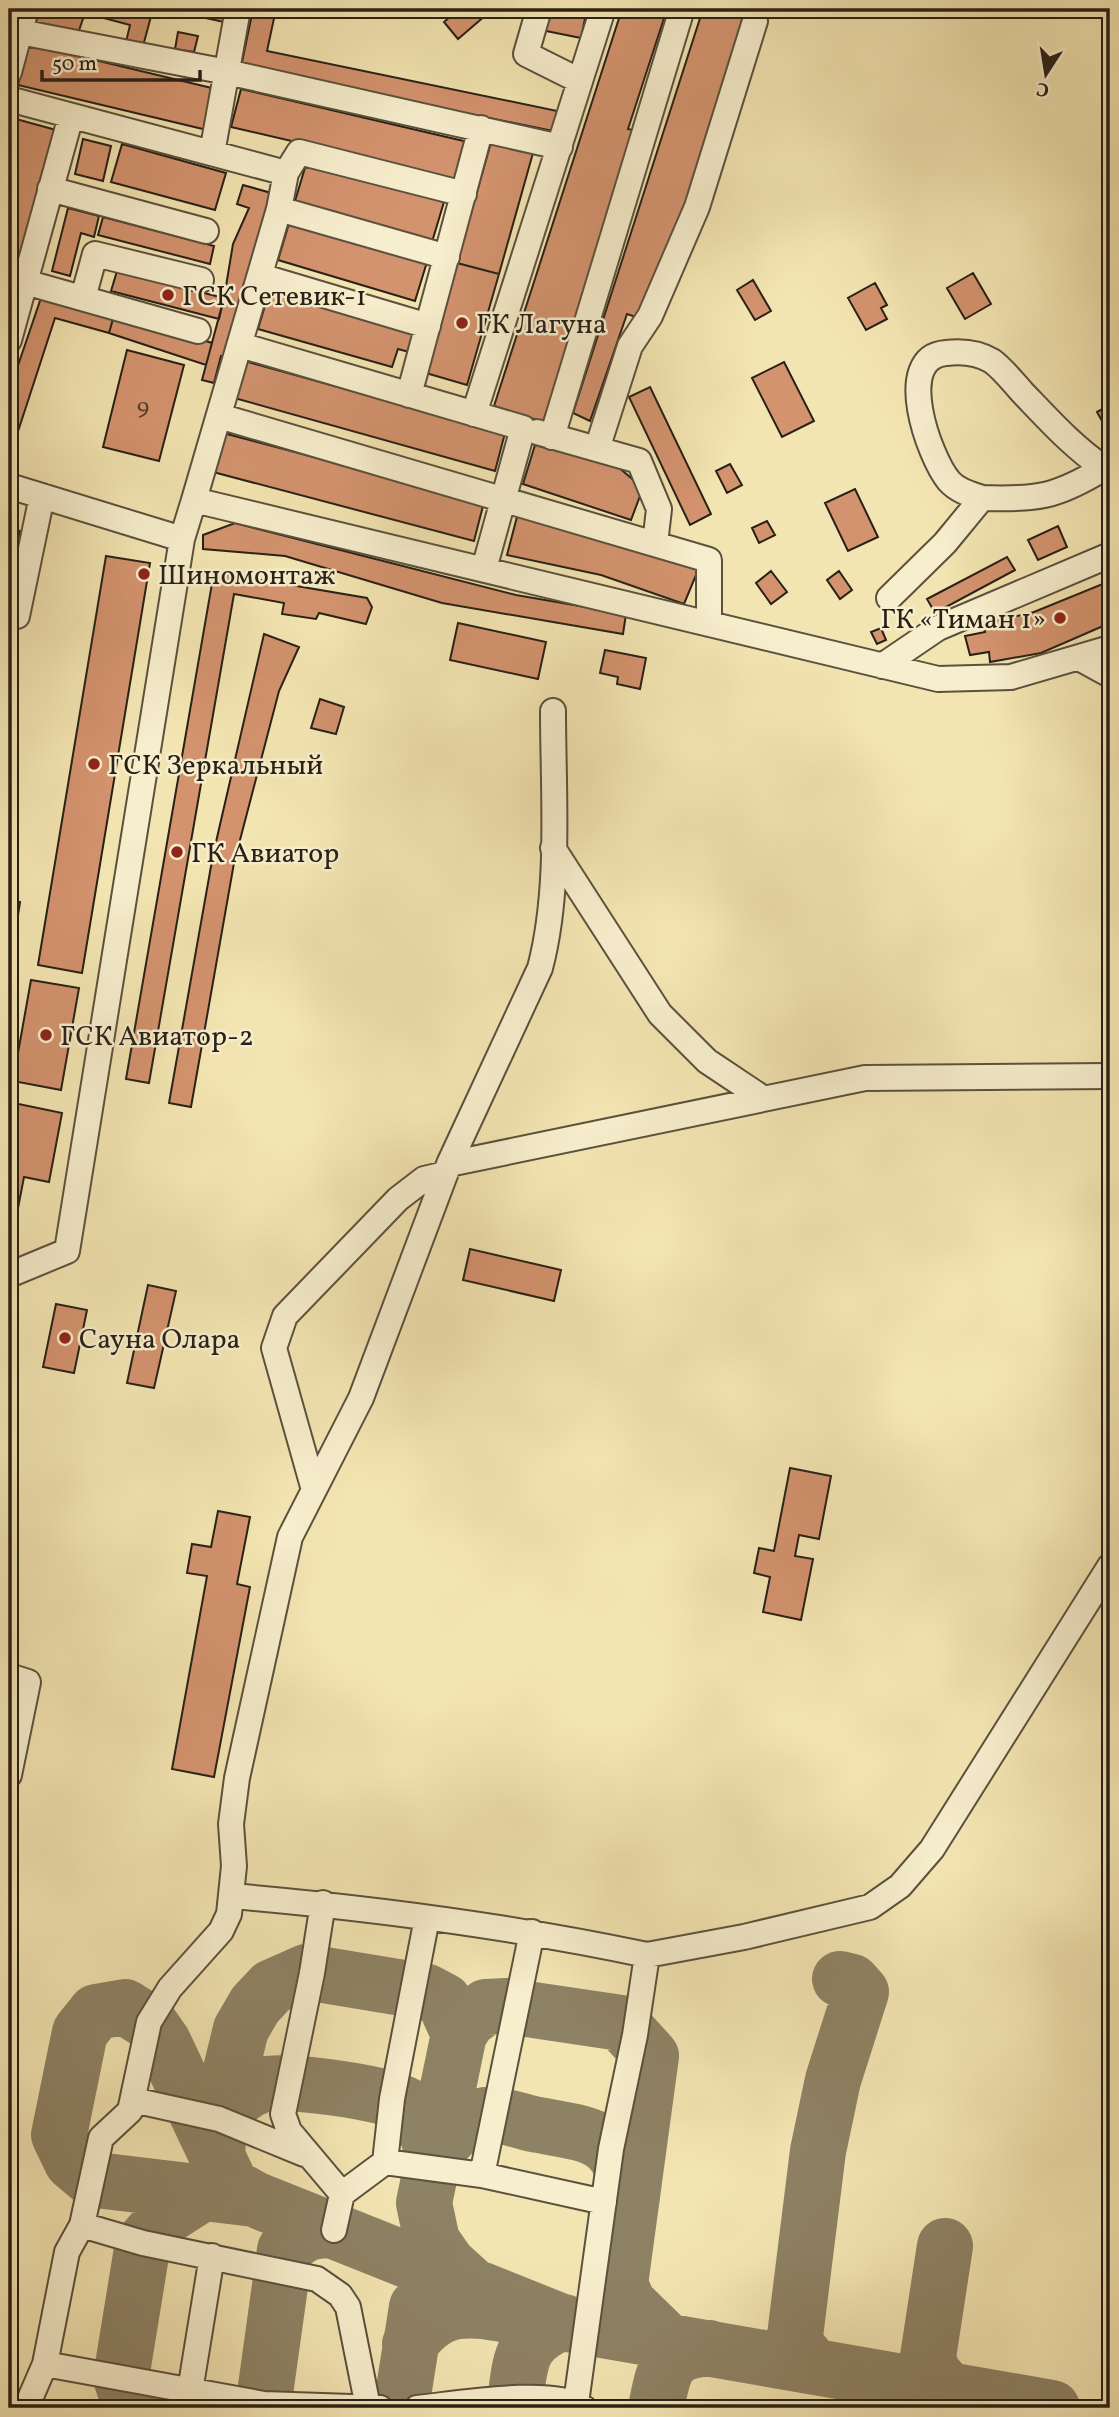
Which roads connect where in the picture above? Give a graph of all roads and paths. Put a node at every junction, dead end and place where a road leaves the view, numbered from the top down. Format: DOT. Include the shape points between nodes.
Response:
graph roads {
  1 [pos="238,9"];
  2 [pos="539,9"];
  3 [pos="603,9"];
  4 [pos="682,9"];
  5 [pos="23,20"];
  6 [pos="755,21"];
  7 [pos="9,72"];
  8 [pos="227,72"];
  9 [pos="580,81"];
  10 [pos="9,99"];
  11 [pos="71,116"];
  12 [pos="481,128"];
  13 [pos="560,147"];
  14 [pos="212,153"];
  15 [pos="286,173"];
  16 [pos="50,189"];
  17 [pos="464,194"];
  18 [pos="279,209"];
  19 [pos="206,231"];
  20 [pos="447,257"];
  21 [pos="260,276"];
  22 [pos="201,280"];
  23 [pos="25,282"];
  24 [pos="83,298"];
  25 [pos="428,326"];
  26 [pos="198,331"];
  27 [pos="9,340"];
  28 [pos="240,345"];
  29 [pos="409,395"];
  30 [pos="474,414"];
  31 [pos="219,416"];
  32 [pos="523,428"];
  33 [pos="552,437"];
  34 [pos="597,449"];
  35 [pos="1107,467"];
  36 [pos="9,485"];
  37 [pos="42,496"];
  38 [pos="982,498"];
  39 [pos="503,499"];
  40 [pos="194,500"];
  41 [pos="182,539"];
  42 [pos="655,544"];
  43 [pos="1110,555"];
  44 [pos="484,569"];
  45 [pos="889,598"];
  46 [pos="9,614"];
  47 [pos="709,624"];
  48 [pos="1110,648"];
  49 [pos="1079,657"];
  50 [pos="882,666"];
  51 [pos="1110,675"];
  52 [pos="553,711"];
  53 [pos="553,848"];
  54 [pos="1110,1076"];
  55 [pos="761,1097"];
  56 [pos="447,1169"];
  57 [pos="9,1275"];
  58 [pos="314,1490"];
  59 [pos="1110,1566"];
  60 [pos="9,1676"];
  61 [pos="9,1775"];
  62 [pos="232,1896"];
  63 [pos="323,1903"];
  64 [pos="427,1918"];
  65 [pos="532,1932"];
  66 [pos="647,1955"];
  67 [pos="133,2100"];
  68 [pos="308,2156"];
  69 [pos="385,2162"];
  70 [pos="482,2175"];
  71 [pos="342,2194"];
  72 [pos="604,2202"];
  73 [pos="82,2225"];
  74 [pos="334,2230"];
  75 [pos="212,2256"];
  76 [pos="46,2364"];
  77 [pos="190,2391"];
  78 [pos="580,2405"];
  79 [pos="26,2408"];
  80 [pos="374,2408"];
  81 [pos="417,2408"];
  1 -- 8 [label="street"];
  2 -- 9 [label="street" via="526,54"];
  3 -- 9 [label="street"];
  4 -- 33 [label="street"];
  5 -- 7 [label="street"];
  5 -- 8 [label="street"];
  6 -- 34 [label="street" via="697,207 650,317 630,346"];
  8 -- 12 [label="street"];
  8 -- 14 [label="street"];
  9 -- 13 [label="street"];
  10 -- 11 [label="street"];
  11 -- 14 [label="street"];
  11 -- 16 [label="street"];
  12 -- 13 [label="street"];
  12 -- 17 [label="street"];
  13 -- 30 [label="street"];
  14 -- 15 [label="street"];
  15 -- 17 [label="street" via="299,152"];
  15 -- 18 [label="street"];
  16 -- 19 [label="street"];
  16 -- 23 [label="street"];
  17 -- 20 [label="street"];
  18 -- 20 [label="street"];
  18 -- 21 [label="street"];
  20 -- 25 [label="street"];
  21 -- 25 [label="street"];
  21 -- 28 [label="street"];
  22 -- 24 [label="street" via="95,254"];
  23 -- 24 [label="street"];
  23 -- 27 [label="street"];
  24 -- 26 [label="street"];
  25 -- 29 [label="street"];
  28 -- 29 [label="street"];
  28 -- 31 [label="street"];
  29 -- 30 [label="street"];
  30 -- 32 [label="street"];
  31 -- 39 [label="street"];
  31 -- 40 [label="street"];
  32 -- 33 [label="street"];
  32 -- 39 [label="street"];
  33 -- 34 [label="street"];
  34 -- 42 [label="street" via="639,461 659,509"];
  35 -- 38 [label="street" via="1071,489 1032,500"];
  35 -- 38 [label="street" via="1082,452 992,362 966,351 938,353 920,369 917,390 932,452 954,485"];
  36 -- 37 [label="street"];
  37 -- 41 [label="street"];
  37 -- 46 [label="street" via="17,616"];
  38 -- 45 [label="street" via="945,543"];
  39 -- 42 [label="street"];
  39 -- 44 [label="street"];
  40 -- 41 [label="street"];
  40 -- 44 [label="street"];
  41 -- 57 [label="street" via="67,1251"];
  42 -- 47 [label="street" via="709,560"];
  43 -- 50 [label="street" via="938,628"];
  44 -- 47 [label="street"];
  47 -- 50 [label="street"];
  48 -- 49 [label="street"];
  49 -- 50 [label="street" via="1011,677 938,679"];
  49 -- 51 [label="street"];
  52 -- 53 [label="street"];
  53 -- 55 [label="street" via="660,1014 706,1062"];
  53 -- 56 [label="street" via="548,940 540,968"];
  54 -- 55 [label="street" via="865,1078"];
  55 -- 56 [label="street"];
  56 -- 58 [label="street" via="361,1398"];
  56 -- 58 [label="street" via="398,1199 285,1316 274,1348"];
  58 -- 62 [label="street" via="290,1537 237,1778 231,1824"];
  59 -- 66 [label="street" via="932,1849 900,1886 858,1912"];
  60 -- 61 [label="street" via="28,1682"];
  62 -- 63 [label="street"];
  62 -- 67 [label="street" via="221,1931 170,1988 149,2022"];
  63 -- 64 [label="street"];
  63 -- 68 [label="street" via="283,2114 289,2131"];
  64 -- 65 [label="street"];
  64 -- 69 [label="street" via="392,2099"];
  65 -- 66 [label="street"];
  65 -- 70 [label="street"];
  66 -- 72 [label="street"];
  67 -- 68 [label="street" via="219,2119"];
  67 -- 73 [label="street" via="123,2121 101,2138"];
  68 -- 71 [label="street"];
  69 -- 70 [label="street"];
  69 -- 71 [label="street"];
  70 -- 72 [label="street"];
  71 -- 74 [label="street"];
  72 -- 78 [label="street"];
  73 -- 75 [label="street"];
  73 -- 76 [label="street" via="67,2252"];
  75 -- 77 [label="street"];
  75 -- 80 [label="street" via="317,2279 340,2295 348,2307"];
  76 -- 77 [label="street"];
  76 -- 79 [label="street"];
  77 -- 80 [label="street" via="264,2404"];
  78 -- 81 [label="street" via="568,2399 516,2398"];
}
